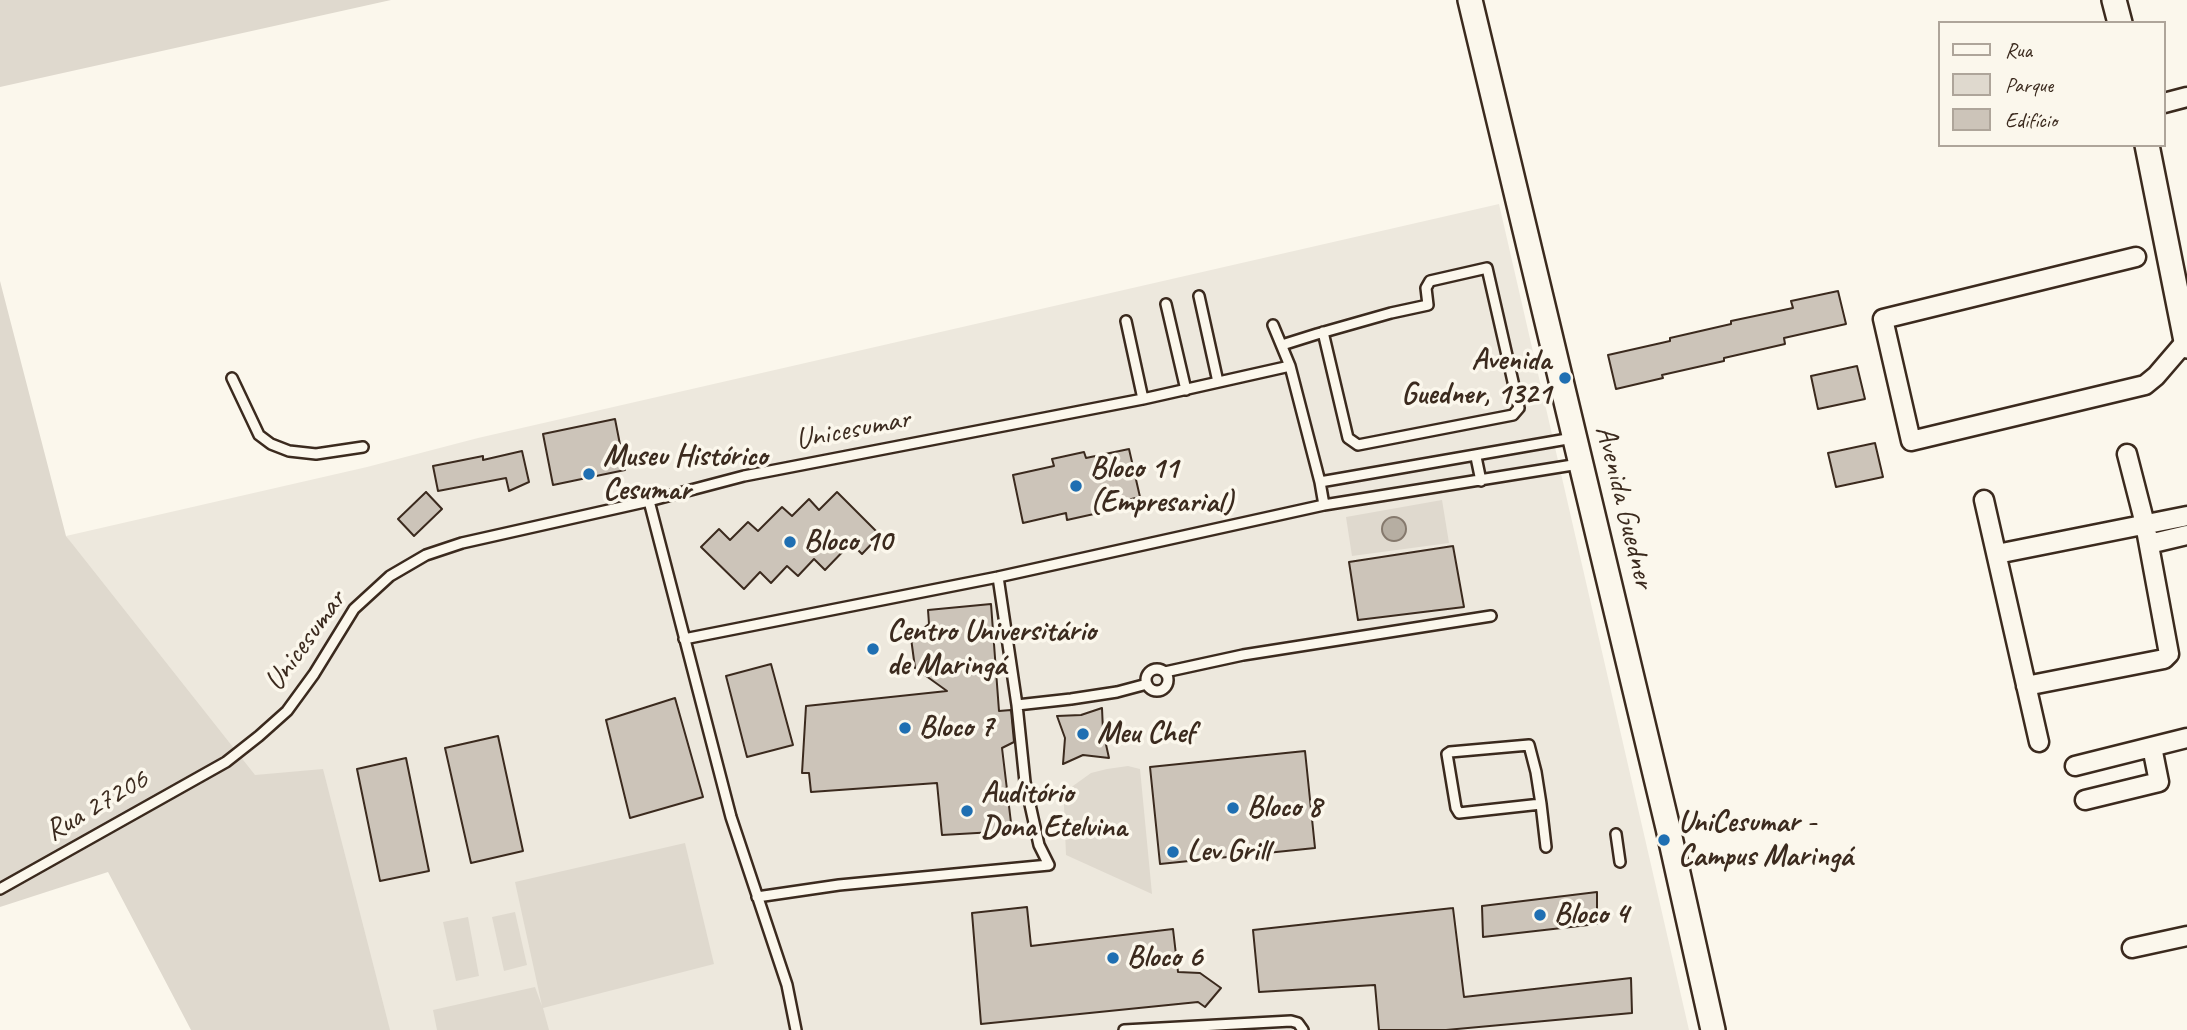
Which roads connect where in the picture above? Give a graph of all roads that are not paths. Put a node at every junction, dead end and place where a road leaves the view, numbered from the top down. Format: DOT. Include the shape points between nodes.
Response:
graph roads {
  1 [pos="1470,0"];
  2 [pos="2114,0"];
  3 [pos="2119,21"];
  4 [pos="2187,97"];
  5 [pos="2166,102"];
  6 [pos="2147,147"];
  7 [pos="2136,257"];
  8 [pos="1199,296"];
  9 [pos="1166,304"];
  10 [pos="1126,320"];
  11 [pos="1273,325"];
  12 [pos="1322,332"];
  13 [pos="2186,344"];
  14 [pos="1282,345"];
  15 [pos="1290,366"];
  16 [pos="232,379"];
  17 [pos="1218,382"];
  18 [pos="1186,390"];
  19 [pos="1143,399"];
  20 [pos="1575,438"];
  21 [pos="363,447"];
  22 [pos="2127,454"];
  23 [pos="1476,457"];
  24 [pos="1581,464"];
  25 [pos="1480,481"];
  26 [pos="1320,482"];
  27 [pos="649,500"];
  28 [pos="1984,500"];
  29 [pos="1324,505"];
  30 [pos="2187,516"];
  31 [pos="2145,524"];
  32 [pos="2187,536"];
  33 [pos="2149,544"];
  34 [pos="1997,554"];
  35 [pos="998,577"];
  36 [pos="1491,616"];
  37 [pos="684,639"];
  38 [pos="1165,672"];
  39 [pos="1147,684"];
  40 [pos="2026,686"];
  41 [pos="1017,705"];
  42 [pos="2187,738"];
  43 [pos="2039,742"];
  44 [pos="2152,747"];
  45 [pos="222,764"];
  46 [pos="2075,766"];
  47 [pos="2085,800"];
  48 [pos="1541,804"];
  49 [pos="1616,834"];
  50 [pos="1546,846"];
  51 [pos="1620,862"];
  52 [pos="0,889"];
  53 [pos="757,897"];
  54 [pos="2187,936"];
  55 [pos="2132,948"];
  56 [pos="796,1030"];
  57 [pos="1124,1030"];
  58 [pos="1303,1030"];
  59 [pos="1713,1030"];
  1 -- 20 [label="street, Avenida Guedner"];
  2 -- 3 [label="street"];
  4 -- 5 [label="street"];
  6 -- 13 [label="street"];
  7 -- 13 [label="street" via="1883,319 1911,441 2132,390 2156,376"];
  8 -- 17 [label="lane"];
  9 -- 18 [label="lane"];
  10 -- 19 [label="lane"];
  11 -- 14 [label="lane"];
  12 -- 12 [label="lane" via="1348,438 1358,445 1513,415 1519,408 1487,268 1430,281 1428,305"];
  12 -- 14 [label="lane"];
  14 -- 15 [label="lane"];
  15 -- 17 [label="lane, Unicesumar"];
  15 -- 26 [label="lane"];
  16 -- 21 [label="lane" via="260,435 271,444 316,454"];
  17 -- 18 [label="lane, Unicesumar"];
  18 -- 19 [label="lane, Unicesumar"];
  19 -- 27 [label="lane, Unicesumar" via="826,459"];
  20 -- 23 [label="lane"];
  20 -- 24 [label="street, Avenida Guedner"];
  22 -- 31 [label="street"];
  23 -- 25 [label="lane"];
  23 -- 26 [label="lane"];
  24 -- 25 [label="lane"];
  24 -- 59 [label="street, Avenida Guedner"];
  25 -- 29 [label="lane"];
  26 -- 29 [label="lane"];
  27 -- 37 [label="lane"];
  27 -- 45 [label="lane, Unicesumar" via="462,543 426,555 390,576 354,609 287,711"];
  28 -- 34 [label="street"];
  29 -- 35 [label="lane"];
  30 -- 31 [label="street"];
  31 -- 33 [label="street"];
  31 -- 34 [label="street"];
  32 -- 33 [label="street"];
  33 -- 40 [label="street" via="2168,657"];
  34 -- 40 [label="street"];
  35 -- 37 [label="lane"];
  35 -- 41 [label="lane"];
  36 -- 38 [label="lane" via="1243,655"];
  37 -- 53 [label="lane"];
  38 -- 39 [label="lane" via="1152,671"];
  38 -- 39 [label="lane" via="1168,681 1163,689 1154,690"];
  39 -- 41 [label="lane"];
  40 -- 43 [label="street"];
  41 -- 53 [label="lane" via="1025,782 1049,865"];
  42 -- 44 [label="street"];
  44 -- 46 [label="street"];
  44 -- 47 [label="street" via="2159,782"];
  45 -- 52 [label="lane, Rua 27206"];
  48 -- 48 [label="lane" via="1529,745 1447,754 1459,813"];
  48 -- 50 [label="lane"];
  49 -- 51 [label="lane"];
  53 -- 56 [label="lane" via="788,985"];
  54 -- 55 [label="street"];
  57 -- 58 [label="lane" via="1292,1021"];
}
